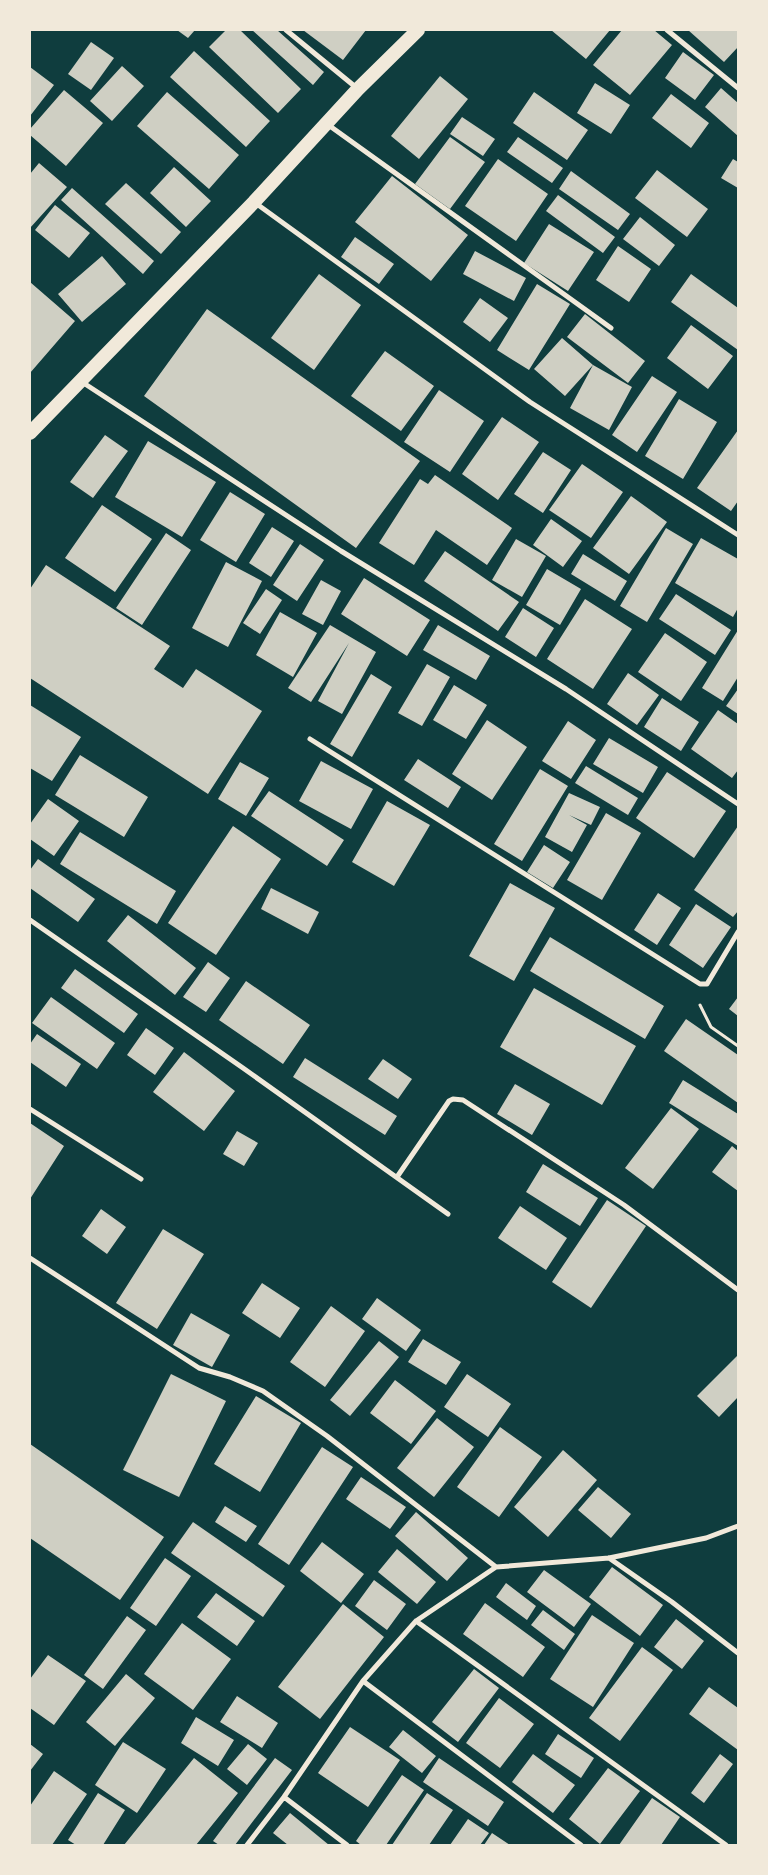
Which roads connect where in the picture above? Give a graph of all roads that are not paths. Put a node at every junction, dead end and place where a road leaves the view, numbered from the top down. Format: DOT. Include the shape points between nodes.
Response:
graph roads {
  1 [pos="286,30"];
  2 [pos="418,30"];
  3 [pos="667,30"];
  4 [pos="738,88"];
  5 [pos="358,90"];
  6 [pos="326,124"];
  7 [pos="254,202"];
  8 [pos="611,328"];
  9 [pos="80,380"];
  10 [pos="30,433"];
  11 [pos="738,535"];
  12 [pos="310,739"];
  13 [pos="738,804"];
  14 [pos="30,920"];
  15 [pos="738,932"];
  16 [pos="30,1109"];
  17 [pos="397,1177"];
  18 [pos="141,1179"];
  19 [pos="448,1214"];
  20 [pos="30,1258"];
  21 [pos="738,1290"];
  22 [pos="738,1526"];
  23 [pos="609,1558"];
  24 [pos="496,1568"];
  25 [pos="416,1621"];
  26 [pos="738,1653"];
  27 [pos="363,1681"];
  28 [pos="284,1797"];
  29 [pos="247,1845"];
  30 [pos="347,1845"];
  31 [pos="581,1845"];
  32 [pos="726,1845"];
  1 -- 5 [label="street"];
  2 -- 5 [label="highway"];
  3 -- 4 [label="street"];
  5 -- 6 [label="highway"];
  6 -- 7 [label="highway"];
  6 -- 8 [label="street"];
  7 -- 9 [label="highway"];
  7 -- 11 [label="street" via="530,402"];
  9 -- 10 [label="highway"];
  9 -- 13 [label="street" via="341,551 566,689"];
  12 -- 15 [label="street" via="700,984 707,984"];
  14 -- 17 [label="street"];
  16 -- 18 [label="street"];
  17 -- 19 [label="street"];
  17 -- 21 [label="street" via="449,1101 463,1100 624,1204"];
  20 -- 24 [label="street" via="199,1368 262,1391 327,1436"];
  22 -- 23 [label="street" via="706,1538"];
  23 -- 24 [label="street"];
  23 -- 26 [label="street"];
  24 -- 25 [label="street"];
  25 -- 27 [label="street"];
  25 -- 32 [label="street"];
  27 -- 28 [label="street"];
  27 -- 31 [label="street"];
  28 -- 29 [label="street"];
  28 -- 30 [label="street"];
}
